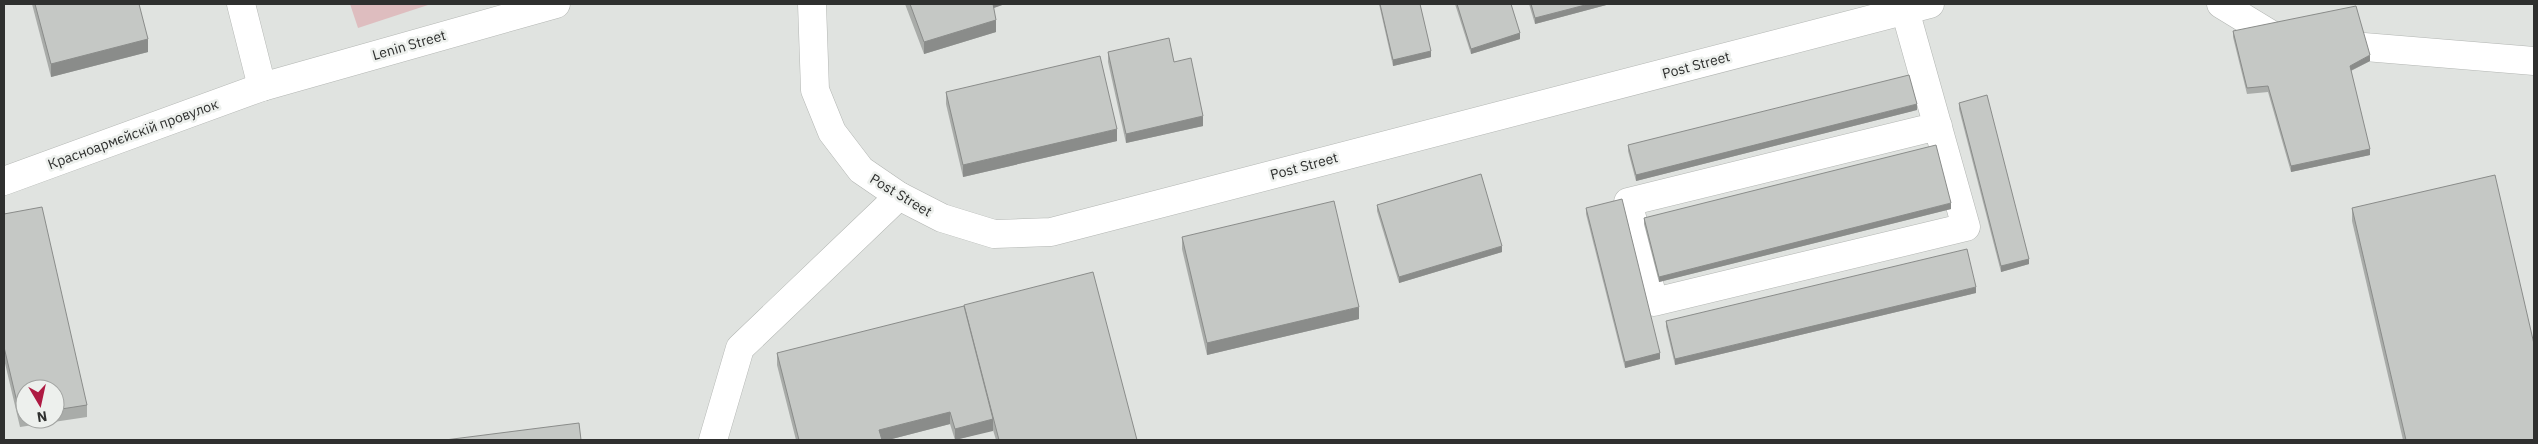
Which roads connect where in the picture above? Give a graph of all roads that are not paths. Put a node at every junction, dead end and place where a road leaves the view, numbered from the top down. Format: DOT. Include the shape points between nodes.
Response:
graph roads {
  1 [pos="241,4"];
  2 [pos="556,4"];
  3 [pos="812,4"];
  4 [pos="2221,4"];
  5 [pos="1917,6"];
  6 [pos="2534,61"];
  7 [pos="262,87"];
  8 [pos="1938,126"];
  9 [pos="4,181"];
  10 [pos="899,196"];
  11 [pos="712,440"];
  1 -- 7 [label="street"];
  2 -- 7 [label="street, Lenin Street"];
  3 -- 10 [label="street, Post Street" via="815,90 832,132 861,170"];
  4 -- 6 [label="street" via="2280,40"];
  5 -- 8 [label="street"];
  5 -- 10 [label="street, Post Street" via="1051,232 994,234 942,218"];
  7 -- 9 [label="street, Красноармєйскій провулок"];
  8 -- 8 [label="street" via="1628,202 1654,302 1966,227"];
  10 -- 11 [label="street" via="740,348"];
}
